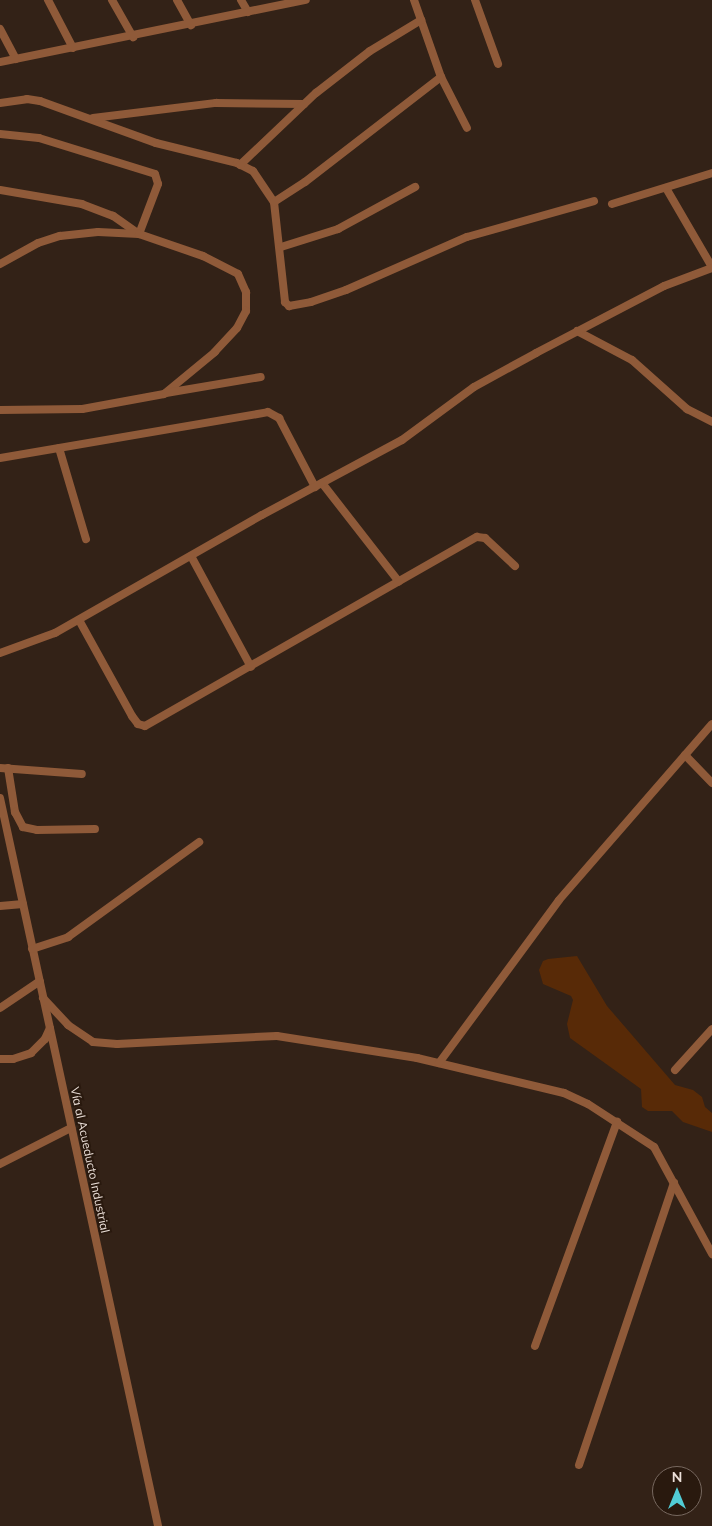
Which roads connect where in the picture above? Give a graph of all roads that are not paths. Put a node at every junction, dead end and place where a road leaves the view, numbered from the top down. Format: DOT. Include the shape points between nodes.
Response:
graph roads {
  1 [pos="48,0"];
  2 [pos="112,0"];
  3 [pos="177,0"];
  4 [pos="241,0"];
  5 [pos="306,0"];
  6 [pos="414,0"];
  7 [pos="476,0"];
  8 [pos="248,12"];
  9 [pos="420,20"];
  10 [pos="191,25"];
  11 [pos="0,29"];
  12 [pos="133,37"];
  13 [pos="73,48"];
  14 [pos="16,59"];
  15 [pos="0,62"];
  16 [pos="498,64"];
  17 [pos="441,77"];
  18 [pos="0,103"];
  19 [pos="304,104"];
  20 [pos="91,118"];
  21 [pos="467,128"];
  22 [pos="0,134"];
  23 [pos="240,164"];
  24 [pos="712,173"];
  25 [pos="415,187"];
  26 [pos="666,188"];
  27 [pos="0,190"];
  28 [pos="594,201"];
  29 [pos="274,202"];
  30 [pos="612,204"];
  31 [pos="139,234"];
  32 [pos="281,247"];
  33 [pos="0,264"];
  34 [pos="712,268"];
  35 [pos="577,331"];
  36 [pos="261,377"];
  37 [pos="164,394"];
  38 [pos="0,410"];
  39 [pos="712,422"];
  40 [pos="59,448"];
  41 [pos="0,458"];
  42 [pos="318,485"];
  43 [pos="86,539"];
  44 [pos="191,556"];
  45 [pos="515,566"];
  46 [pos="399,582"];
  47 [pos="79,620"];
  48 [pos="0,653"];
  49 [pos="252,667"];
  50 [pos="712,724"];
  51 [pos="685,754"];
  52 [pos="4,768"];
  53 [pos="82,774"];
  54 [pos="712,783"];
  55 [pos="0,798"];
  56 [pos="95,829"];
  57 [pos="198,842"];
  58 [pos="24,904"];
  59 [pos="0,906"];
  60 [pos="32,949"];
  61 [pos="40,981"];
  62 [pos="44,998"];
  63 [pos="0,1008"];
  64 [pos="50,1028"];
  65 [pos="712,1029"];
  66 [pos="0,1059"];
  67 [pos="439,1063"];
  68 [pos="675,1070"];
  69 [pos="618,1122"];
  70 [pos="71,1128"];
  71 [pos="0,1164"];
  72 [pos="674,1183"];
  73 [pos="712,1254"];
  74 [pos="535,1346"];
  75 [pos="579,1464"];
  76 [pos="158,1526"];
  1 -- 13 [label="street"];
  2 -- 12 [label="street"];
  3 -- 10 [label="street"];
  4 -- 8 [label="street"];
  5 -- 8 [label="street"];
  6 -- 9 [label="street"];
  7 -- 16 [label="street"];
  8 -- 10 [label="street"];
  9 -- 17 [label="street"];
  9 -- 19 [label="street" via="370,51"];
  10 -- 12 [label="street"];
  11 -- 14 [label="street"];
  12 -- 13 [label="street"];
  13 -- 14 [label="street"];
  14 -- 15 [label="street"];
  17 -- 21 [label="street"];
  17 -- 29 [label="street" via="305,182"];
  18 -- 20 [label="street" via="32,100"];
  19 -- 20 [label="street" via="216,103"];
  19 -- 23 [label="street"];
  20 -- 23 [label="street" via="162,145"];
  22 -- 31 [label="street" via="39,138 155,174 158,184"];
  23 -- 29 [label="street" via="257,175"];
  24 -- 26 [label="street"];
  25 -- 32 [label="street" via="338,229"];
  26 -- 30 [label="street"];
  26 -- 34 [label="street"];
  27 -- 31 [label="street" via="82,204 113,216"];
  28 -- 32 [label="street" via="467,237 346,290 301,305 286,304"];
  29 -- 32 [label="street"];
  31 -- 33 [label="street" via="98,232 60,236 38,243"];
  31 -- 37 [label="street" via="203,256 238,274 246,292 246,310 237,328 215,352"];
  34 -- 35 [label="street" via="664,286"];
  35 -- 39 [label="street" via="632,360 686,409"];
  35 -- 42 [label="street" via="474,386 422,428"];
  36 -- 37 [label="street"];
  37 -- 38 [label="street" via="82,409"];
  40 -- 41 [label="street"];
  40 -- 42 [label="street" via="268,412 279,418"];
  40 -- 43 [label="street"];
  42 -- 44 [label="street"];
  42 -- 46 [label="street"];
  44 -- 47 [label="street"];
  44 -- 49 [label="street"];
  45 -- 46 [label="street" via="485,538 477,538"];
  46 -- 49 [label="street"];
  47 -- 48 [label="street" via="41,640"];
  47 -- 49 [label="street" via="141,726"];
  50 -- 51 [label="street"];
  51 -- 54 [label="street"];
  51 -- 67 [label="street" via="559,900"];
  52 -- 53 [label="street"];
  52 -- 56 [label="street" via="15,812 23,827 37,830"];
  55 -- 58 [label="street, Vía al Acueducto Industrial"];
  57 -- 60 [label="street" via="68,937"];
  58 -- 59 [label="street"];
  58 -- 60 [label="street, Vía al Acueducto Industrial"];
  60 -- 61 [label="street, Vía al Acueducto Industrial"];
  61 -- 62 [label="street, Vía al Acueducto Industrial"];
  61 -- 63 [label="street"];
  62 -- 64 [label="street, Vía al Acueducto Industrial"];
  62 -- 67 [label="street" via="72,1029 92,1042 140,1043 265,1035"];
  64 -- 66 [label="street" via="46,1039 31,1052 13,1059"];
  64 -- 70 [label="street, Vía al Acueducto Industrial"];
  65 -- 68 [label="street"];
  67 -- 69 [label="street" via="564,1094"];
  69 -- 72 [label="street" via="654,1147"];
  69 -- 74 [label="street"];
  70 -- 71 [label="street"];
  70 -- 76 [label="street, Vía al Acueducto Industrial"];
  72 -- 73 [label="street"];
  72 -- 75 [label="street"];
}
